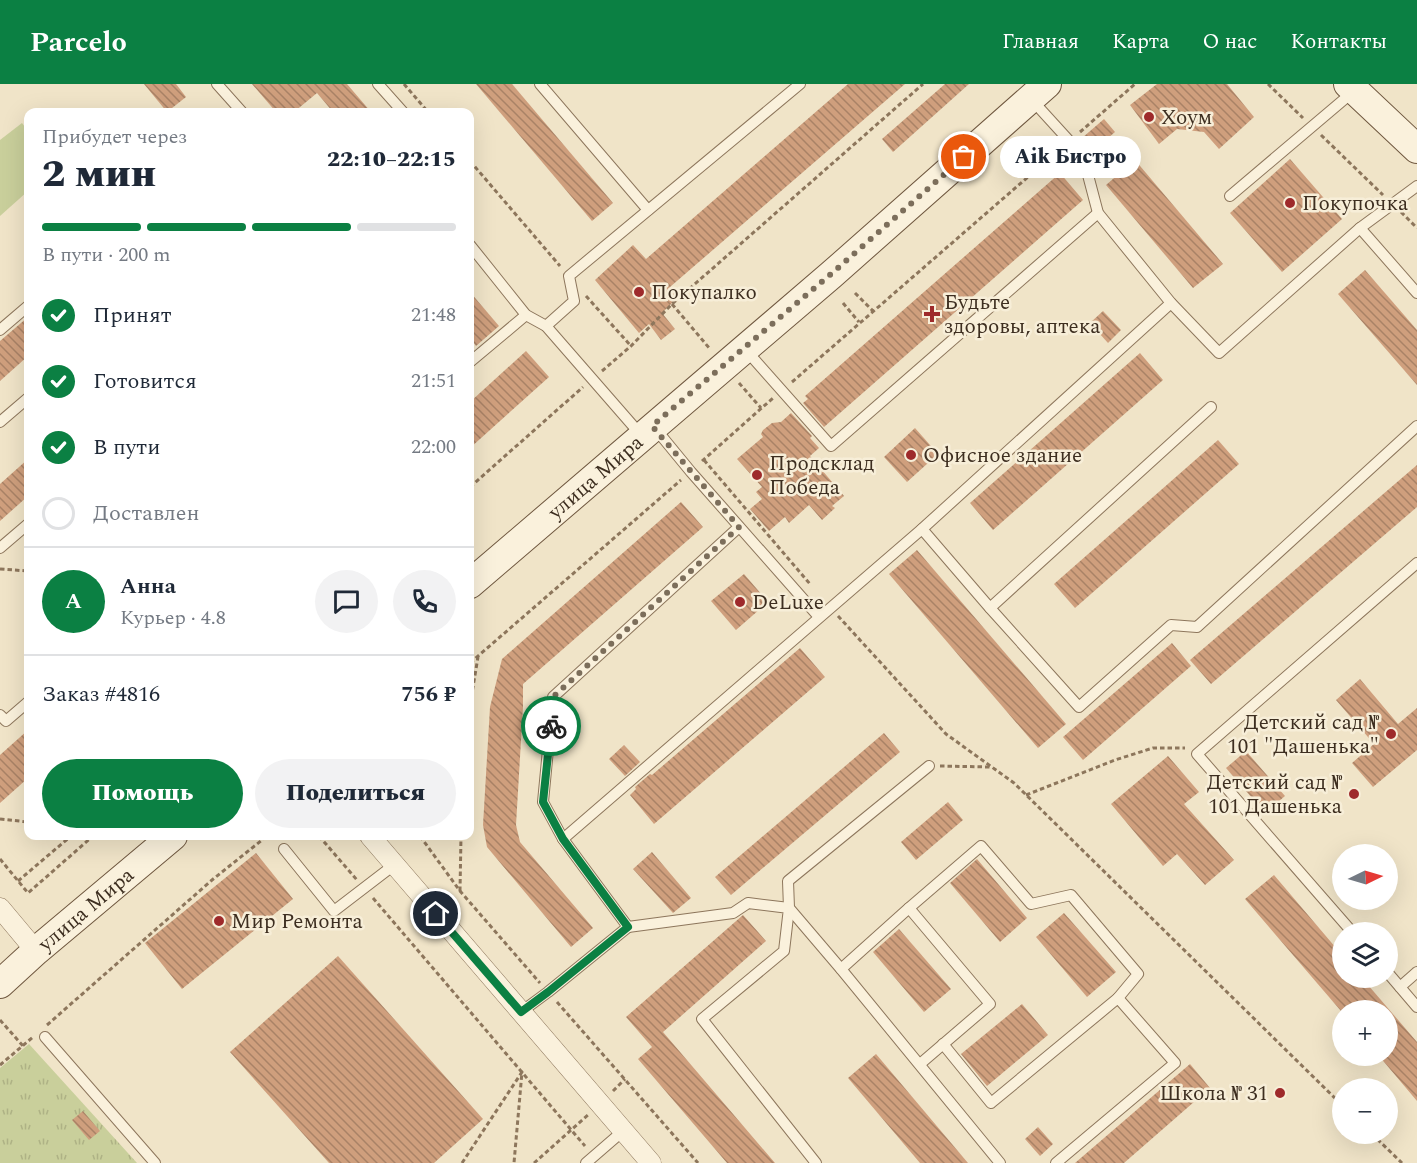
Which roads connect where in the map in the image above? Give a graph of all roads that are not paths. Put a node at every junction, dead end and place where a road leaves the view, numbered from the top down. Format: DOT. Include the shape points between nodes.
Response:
graph roads {
  1 [pos="217,84"];
  2 [pos="378,84"];
  3 [pos="540,84"];
  4 [pos="800,84"];
  5 [pos="1351,87"];
  6 [pos="1038,91"];
  7 [pos="238,108"];
  8 [pos="399,108"];
  9 [pos="1417,149"];
  10 [pos="1417,186"];
  11 [pos="1230,196"];
  12 [pos="648,210"];
  13 [pos="1098,213"];
  14 [pos="1360,228"];
  15 [pos="474,250"];
  16 [pos="1417,293"];
  17 [pos="1171,303"];
  18 [pos="24,309"];
  19 [pos="525,315"];
  20 [pos="546,326"];
  21 [pos="0,330"];
  22 [pos="745,349"];
  23 [pos="474,359"];
  24 [pos="24,401"];
  25 [pos="1211,407"];
  26 [pos="0,422"];
  27 [pos="1417,426"];
  28 [pos="647,431"];
  29 [pos="24,527"];
  30 [pos="739,527"];
  31 [pos="922,529"];
  32 [pos="0,548"];
  33 [pos="1417,563"];
  34 [pos="474,581"];
  35 [pos="990,608"];
  36 [pos="819,617"];
  37 [pos="24,706"];
  38 [pos="0,715"];
  39 [pos="929,766"];
  40 [pos="563,839"];
  41 [pos="168,840"];
  42 [pos="373,840"];
  43 [pos="284,849"];
  44 [pos="394,865"];
  45 [pos="0,908"];
  46 [pos="789,908"];
  47 [pos="909,908"];
  48 [pos="1343,922"];
  49 [pos="628,927"];
  50 [pos="36,951"];
  51 [pos="841,969"];
  52 [pos="1417,972"];
  53 [pos="0,984"];
  54 [pos="1398,985"];
  55 [pos="1400,987"];
  56 [pos="1118,998"];
  57 [pos="1417,1007"];
  58 [pos="521,1012"];
  59 [pos="44,1032"];
  60 [pos="943,1044"];
  61 [pos="920,1064"];
  62 [pos="623,1131"];
  63 [pos="590,1160"];
  64 [pos="155,1163"];
  65 [pos="651,1163"];
  66 [pos="816,1163"];
  67 [pos="1000,1163"];
  68 [pos="1056,1163"];
  1 -- 7 [label="lane"];
  2 -- 8 [label="lane"];
  3 -- 12 [label="lane"];
  4 -- 12 [label="lane"];
  5 -- 9 [label="street"];
  5 -- 11 [label="lane" via="1312,127"];
  6 -- 13 [label="lane" via="1083,156"];
  6 -- 22 [label="street, улица Мира"];
  10 -- 14 [label="lane"];
  12 -- 20 [label="lane" via="569,276 574,301"];
  13 -- 17 [label="lane"];
  13 -- 22 [label="lane" via="831,446"];
  14 -- 16 [label="lane"];
  14 -- 17 [label="lane" via="1219,353"];
  15 -- 19 [label="lane"];
  17 -- 31 [label="lane"];
  18 -- 21 [label="lane"];
  19 -- 20 [label="lane"];
  19 -- 23 [label="lane"];
  20 -- 28 [label="lane" via="592,380"];
  22 -- 28 [label="street, улица Мира"];
  24 -- 26 [label="lane"];
  25 -- 35 [label="lane"];
  27 -- 35 [label="lane" via="1197,627 1171,625 1079,707"];
  28 -- 30 [label="lane" via="691,472"];
  28 -- 34 [label="street, улица Мира"];
  29 -- 32 [label="lane"];
  30 -- 36 [label="lane"];
  30 -- 40 [label="lane" via="553,697 543,802"];
  31 -- 35 [label="lane"];
  31 -- 36 [label="lane"];
  33 -- 48 [label="lane" via="1197,754"];
  36 -- 40 [label="lane"];
  37 -- 38 [label="lane" via="6,722"];
  39 -- 46 [label="lane" via="788,881"];
  40 -- 49 [label="lane"];
  41 -- 50 [label="street, улица Мира"];
  42 -- 44 [label="street"];
  43 -- 44 [label="lane" via="334,911"];
  44 -- 58 [label="street"];
  45 -- 50 [label="street"];
  46 -- 49 [label="lane" via="748,903 733,913"];
  46 -- 51 [label="lane"];
  46 -- 66 [label="lane" via="784,951 702,1019"];
  47 -- 51 [label="lane"];
  47 -- 56 [label="lane" via="981,846 1031,904 1071,895 1138,974"];
  47 -- 60 [label="lane" via="990,1004"];
  49 -- 58 [label="lane"];
  50 -- 53 [label="street, улица Мира"];
  51 -- 61 [label="lane"];
  52 -- 55 [label="lane"];
  54 -- 55 [label="lane"];
  55 -- 57 [label="lane"];
  56 -- 60 [label="lane" via="991,1103"];
  56 -- 68 [label="lane" via="1175,1063"];
  58 -- 62 [label="street"];
  59 -- 64 [label="lane"];
  60 -- 61 [label="lane"];
  61 -- 67 [label="lane"];
  62 -- 63 [label="lane"];
  62 -- 65 [label="street"];
}
